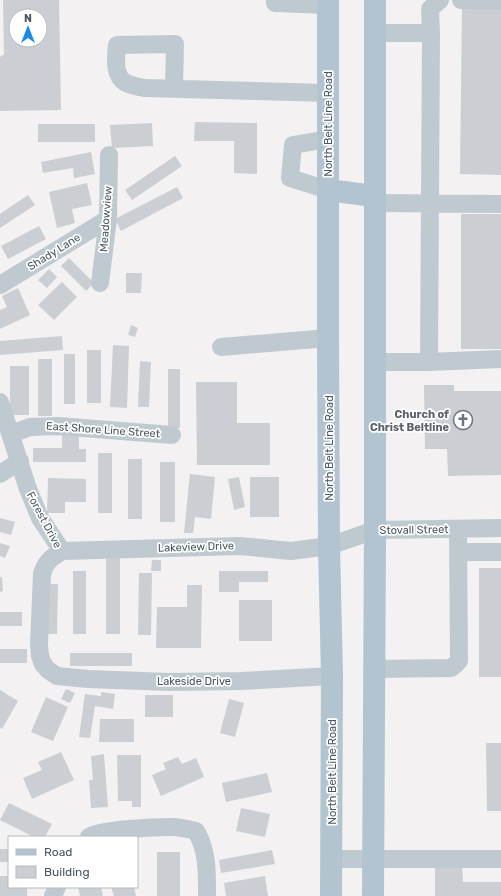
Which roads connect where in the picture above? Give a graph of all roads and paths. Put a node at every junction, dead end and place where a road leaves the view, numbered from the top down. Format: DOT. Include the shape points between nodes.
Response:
graph roads {
  1 [pos="275,0"];
  2 [pos="375,0"];
  3 [pos="440,0"];
  4 [pos="461,0"];
  5 [pos="501,1"];
  6 [pos="328,3"];
  7 [pos="375,33"];
  8 [pos="431,33"];
  9 [pos="174,89"];
  10 [pos="328,92"];
  11 [pos="328,140"];
  12 [pos="109,155"];
  13 [pos="328,190"];
  14 [pos="374,199"];
  15 [pos="430,203"];
  16 [pos="501,204"];
  17 [pos="108,219"];
  18 [pos="100,283"];
  19 [pos="0,285"];
  20 [pos="328,338"];
  21 [pos="221,347"];
  22 [pos="501,359"];
  23 [pos="375,362"];
  24 [pos="429,362"];
  25 [pos="0,402"];
  26 [pos="11,434"];
  27 [pos="172,435"];
  28 [pos="20,461"];
  29 [pos="0,474"];
  30 [pos="501,528"];
  31 [pos="458,529"];
  32 [pos="375,530"];
  33 [pos="329,546"];
  34 [pos="62,551"];
  35 [pos="458,552"];
  36 [pos="501,552"];
  37 [pos="374,669"];
  38 [pos="57,676"];
  39 [pos="332,676"];
  40 [pos="92,836"];
  41 [pos="332,859"];
  42 [pos="373,859"];
  43 [pos="501,859"];
  44 [pos="207,896"];
  45 [pos="331,896"];
  46 [pos="373,896"];
  1 -- 6 [label="street" via="275,3"];
  2 -- 7 [label="main road"];
  3 -- 8 [label="street" via="430,9"];
  4 -- 5 [label="street"];
  6 -- 10 [label="main road, North Belt Line Road"];
  7 -- 8 [label="street"];
  7 -- 14 [label="main road"];
  8 -- 15 [label="street"];
  9 -- 10 [label="street"];
  10 -- 11 [label="main road, North Belt Line Road"];
  11 -- 13 [label="main road, North Belt Line Road"];
  11 -- 13 [label="street" via="293,145 290,178"];
  12 -- 17 [label="street, Meadowview"];
  13 -- 14 [label="main road"];
  13 -- 20 [label="main road, North Belt Line Road"];
  14 -- 15 [label="street"];
  14 -- 23 [label="main road"];
  15 -- 16 [label="street"];
  15 -- 24 [label="street"];
  17 -- 18 [label="street, Meadowview"];
  17 -- 19 [label="street, Shady Lane"];
  20 -- 21 [label="street"];
  20 -- 33 [label="main road, North Belt Line Road"];
  22 -- 24 [label="street"];
  23 -- 24 [label="street"];
  23 -- 32 [label="main road"];
  25 -- 26 [label="street, Forest Drive"];
  26 -- 27 [label="street, East Shore Line Street" via="30,427 58,426"];
  26 -- 28 [label="street, Forest Drive"];
  28 -- 29 [label="street"];
  28 -- 34 [label="street, Forest Drive" via="28,490 40,518"];
  30 -- 31 [label="street, Stovall Street"];
  31 -- 32 [label="street, Stovall Street"];
  31 -- 35 [label="street"];
  32 -- 33 [label="street, Stovall Street"];
  32 -- 37 [label="main road"];
  33 -- 34 [label="street, Lakeview Drive" via="291,551 240,546"];
  33 -- 39 [label="main road, North Belt Line Road"];
  34 -- 38 [label="street, Forest Drive" via="48,560 42,574 39,644 43,664"];
  35 -- 36 [label="street"];
  35 -- 37 [label="street" via="459,660 451,668"];
  37 -- 42 [label="main road"];
  38 -- 39 [label="street, Lakeside Drive" via="170,682"];
  39 -- 41 [label="main road, North Belt Line Road"];
  40 -- 44 [label="street" via="113,830 172,827 196,831 201,839 206,864"];
  41 -- 42 [label="street"];
  41 -- 45 [label="main road, North Belt Line Road"];
  42 -- 43 [label="street"];
  42 -- 46 [label="main road"];
}
